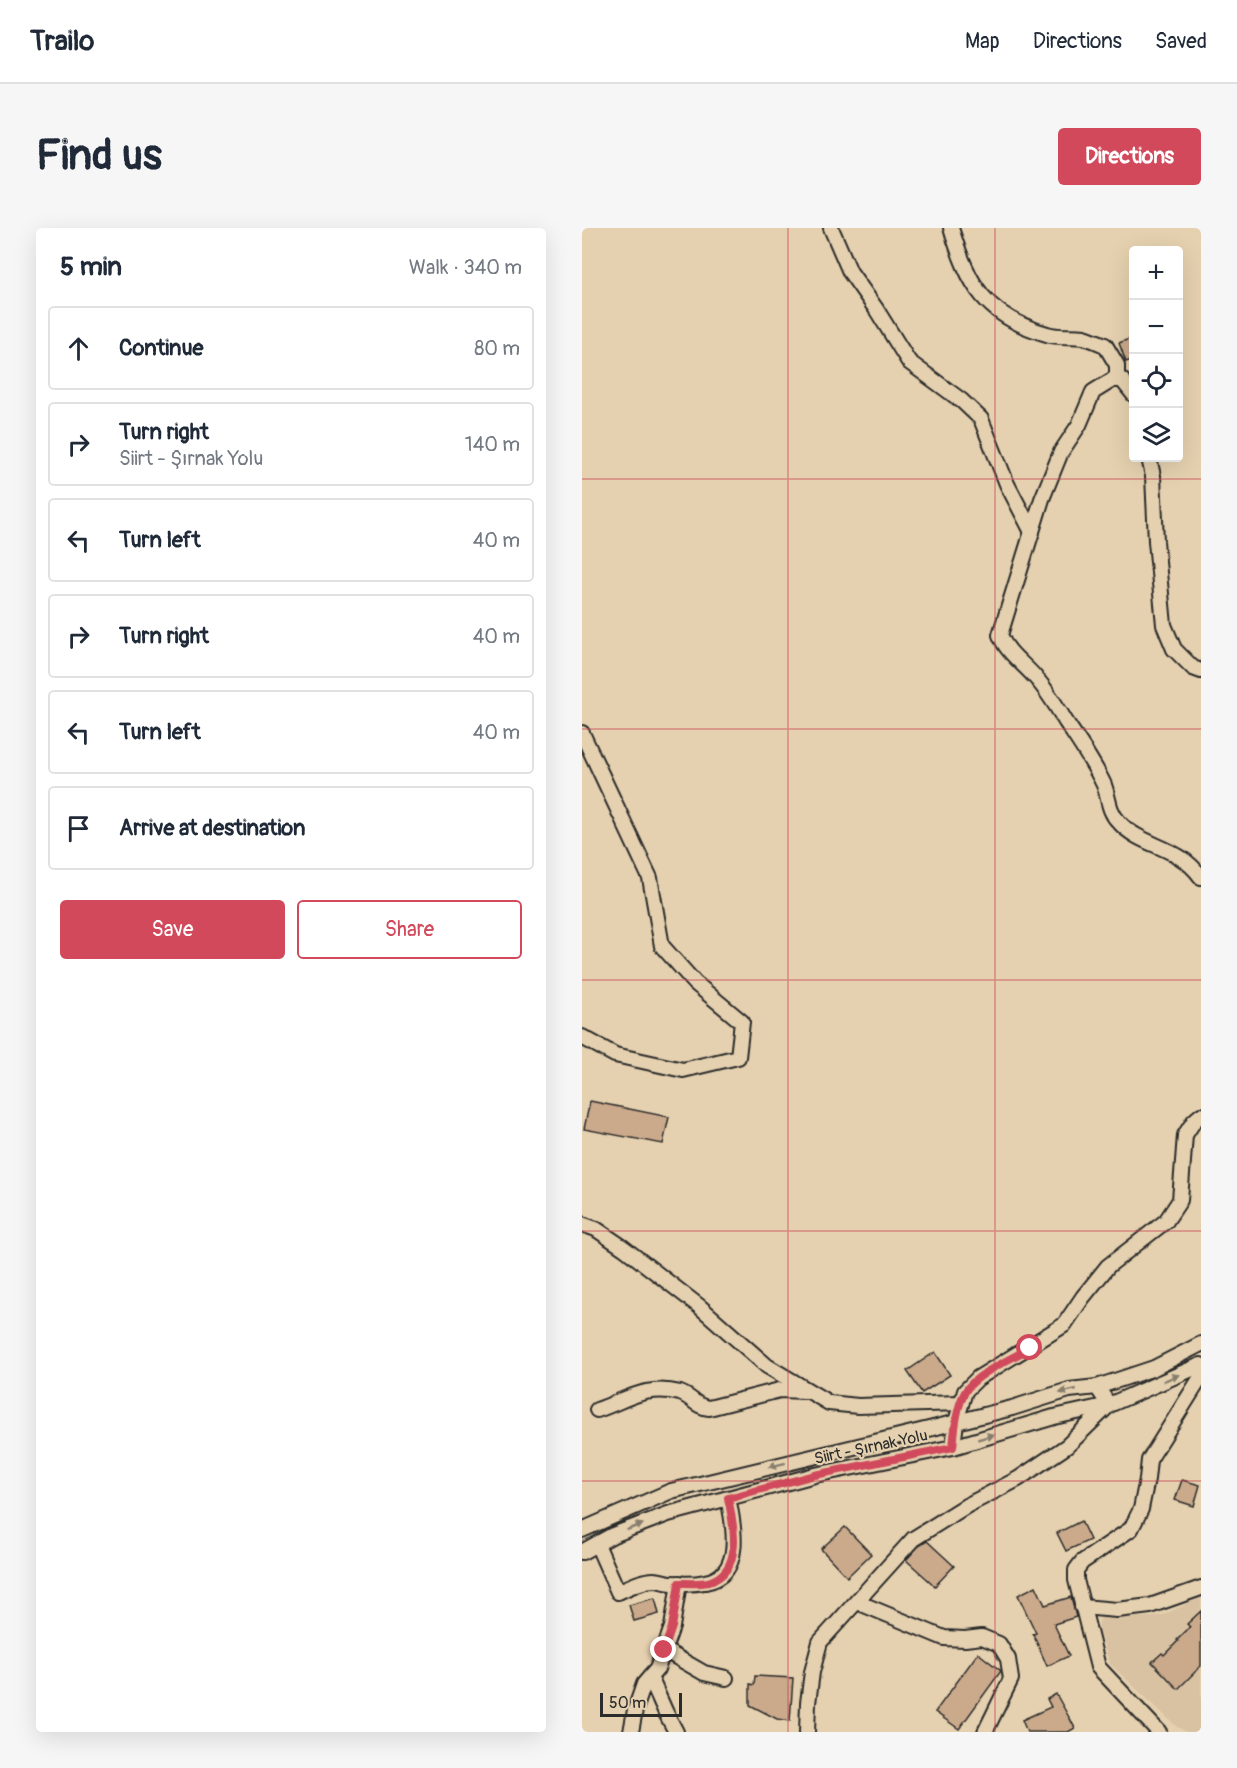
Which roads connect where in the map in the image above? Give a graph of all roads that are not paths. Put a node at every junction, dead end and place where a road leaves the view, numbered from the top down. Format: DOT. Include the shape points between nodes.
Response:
graph roads {
  1 [pos="831,228"];
  2 [pos="951,228"];
  3 [pos="1118,380"];
  4 [pos="1129,389"];
  5 [pos="1150,462"];
  6 [pos="1032,532"];
  7 [pos="1201,670"];
  8 [pos="582,733"];
  9 [pos="1201,877"];
  10 [pos="582,1037"];
  11 [pos="1201,1115"];
  12 [pos="582,1224"];
  13 [pos="1201,1344"];
  14 [pos="1201,1365"];
  15 [pos="1201,1377"];
  16 [pos="1097,1387"];
  17 [pos="807,1391"];
  18 [pos="961,1403"];
  19 [pos="1109,1405"];
  20 [pos="597,1410"];
  21 [pos="956,1422"];
  22 [pos="953,1447"];
  23 [pos="728,1498"];
  24 [pos="582,1530"];
  25 [pos="597,1544"];
  26 [pos="582,1552"];
  27 [pos="679,1583"];
  28 [pos="1201,1588"];
  29 [pos="857,1602"];
  30 [pos="1082,1607"];
  31 [pos="664,1650"];
  32 [pos="650,1677"];
  33 [pos="726,1678"];
  34 [pos="631,1732"];
  35 [pos="676,1732"];
  36 [pos="807,1732"];
  37 [pos="985,1732"];
  38 [pos="1160,1732"];
  1 -- 6 [label="street" via="850,272 909,362 981,418 1007,484"];
  2 -- 3 [label="street" via="977,291 994,308 1048,335 1084,337 1106,345 1117,365"];
  3 -- 4 [label="street"];
  3 -- 6 [label="street" via="1093,392 1079,425 1060,452"];
  5 -- 7 [label="street" via="1164,625 1174,649 1193,668"];
  6 -- 9 [label="street" via="1000,635 1004,644 1036,678 1066,721 1104,786 1111,813 1119,823 1191,864"];
  8 -- 10 [label="street" via="650,878 662,946 695,982 741,1022 738,1057 683,1070 615,1054"];
  11 -- 18 [label="street" via="1185,1136 1180,1200 1166,1221 1108,1266 1064,1325 978,1378 965,1391"];
  12 -- 17 [label="street" via="624,1248 767,1366"];
  13 -- 16 [label="street, Siirt - Şırnak Yolu" via="1154,1368"];
  19 -- 14 [label="street, Siirt - Şırnak Yolu, one-way"];
  15 -- 30 [label="street" via="1149,1460 1141,1509 1131,1529 1076,1570"];
  16 -- 19 [label="street"];
  16 -- 21 [label="street, Siirt - Şırnak Yolu, one-way" via="1069,1390"];
  17 -- 18 [label="street" via="829,1403 858,1406"];
  17 -- 20 [label="street" via="780,1390 709,1408 701,1408 680,1393 639,1392"];
  18 -- 21 [label="street"];
  22 -- 19 [label="street, Siirt - Şırnak Yolu, one-way"];
  19 -- 29 [label="street" via="1067,1446 913,1539"];
  21 -- 22 [label="street"];
  21 -- 24 [label="street, Siirt - Şırnak Yolu, one-way" via="671,1491"];
  22 -- 23 [label="street, Siirt - Şırnak Yolu" via="815,1475"];
  25 -- 23 [label="street, Siirt - Şırnak Yolu, one-way" via="668,1514"];
  23 -- 27 [label="street" via="733,1522 731,1563 708,1582"];
  25 -- 26 [label="street, Siirt - Şırnak Yolu"];
  25 -- 27 [label="street" via="618,1592 652,1580"];
  27 -- 31 [label="street"];
  28 -- 30 [label="street" via="1150,1606 1117,1611"];
  29 -- 36 [label="street" via="820,1642 812,1672"];
  29 -- 37 [label="street" via="944,1638 982,1637 999,1644 1008,1659 1011,1679"];
  30 -- 38 [label="street" via="1098,1666"];
  31 -- 32 [label="street"];
  31 -- 33 [label="street" via="704,1673"];
  32 -- 34 [label="street" via="635,1710"];
  32 -- 35 [label="street"];
}
